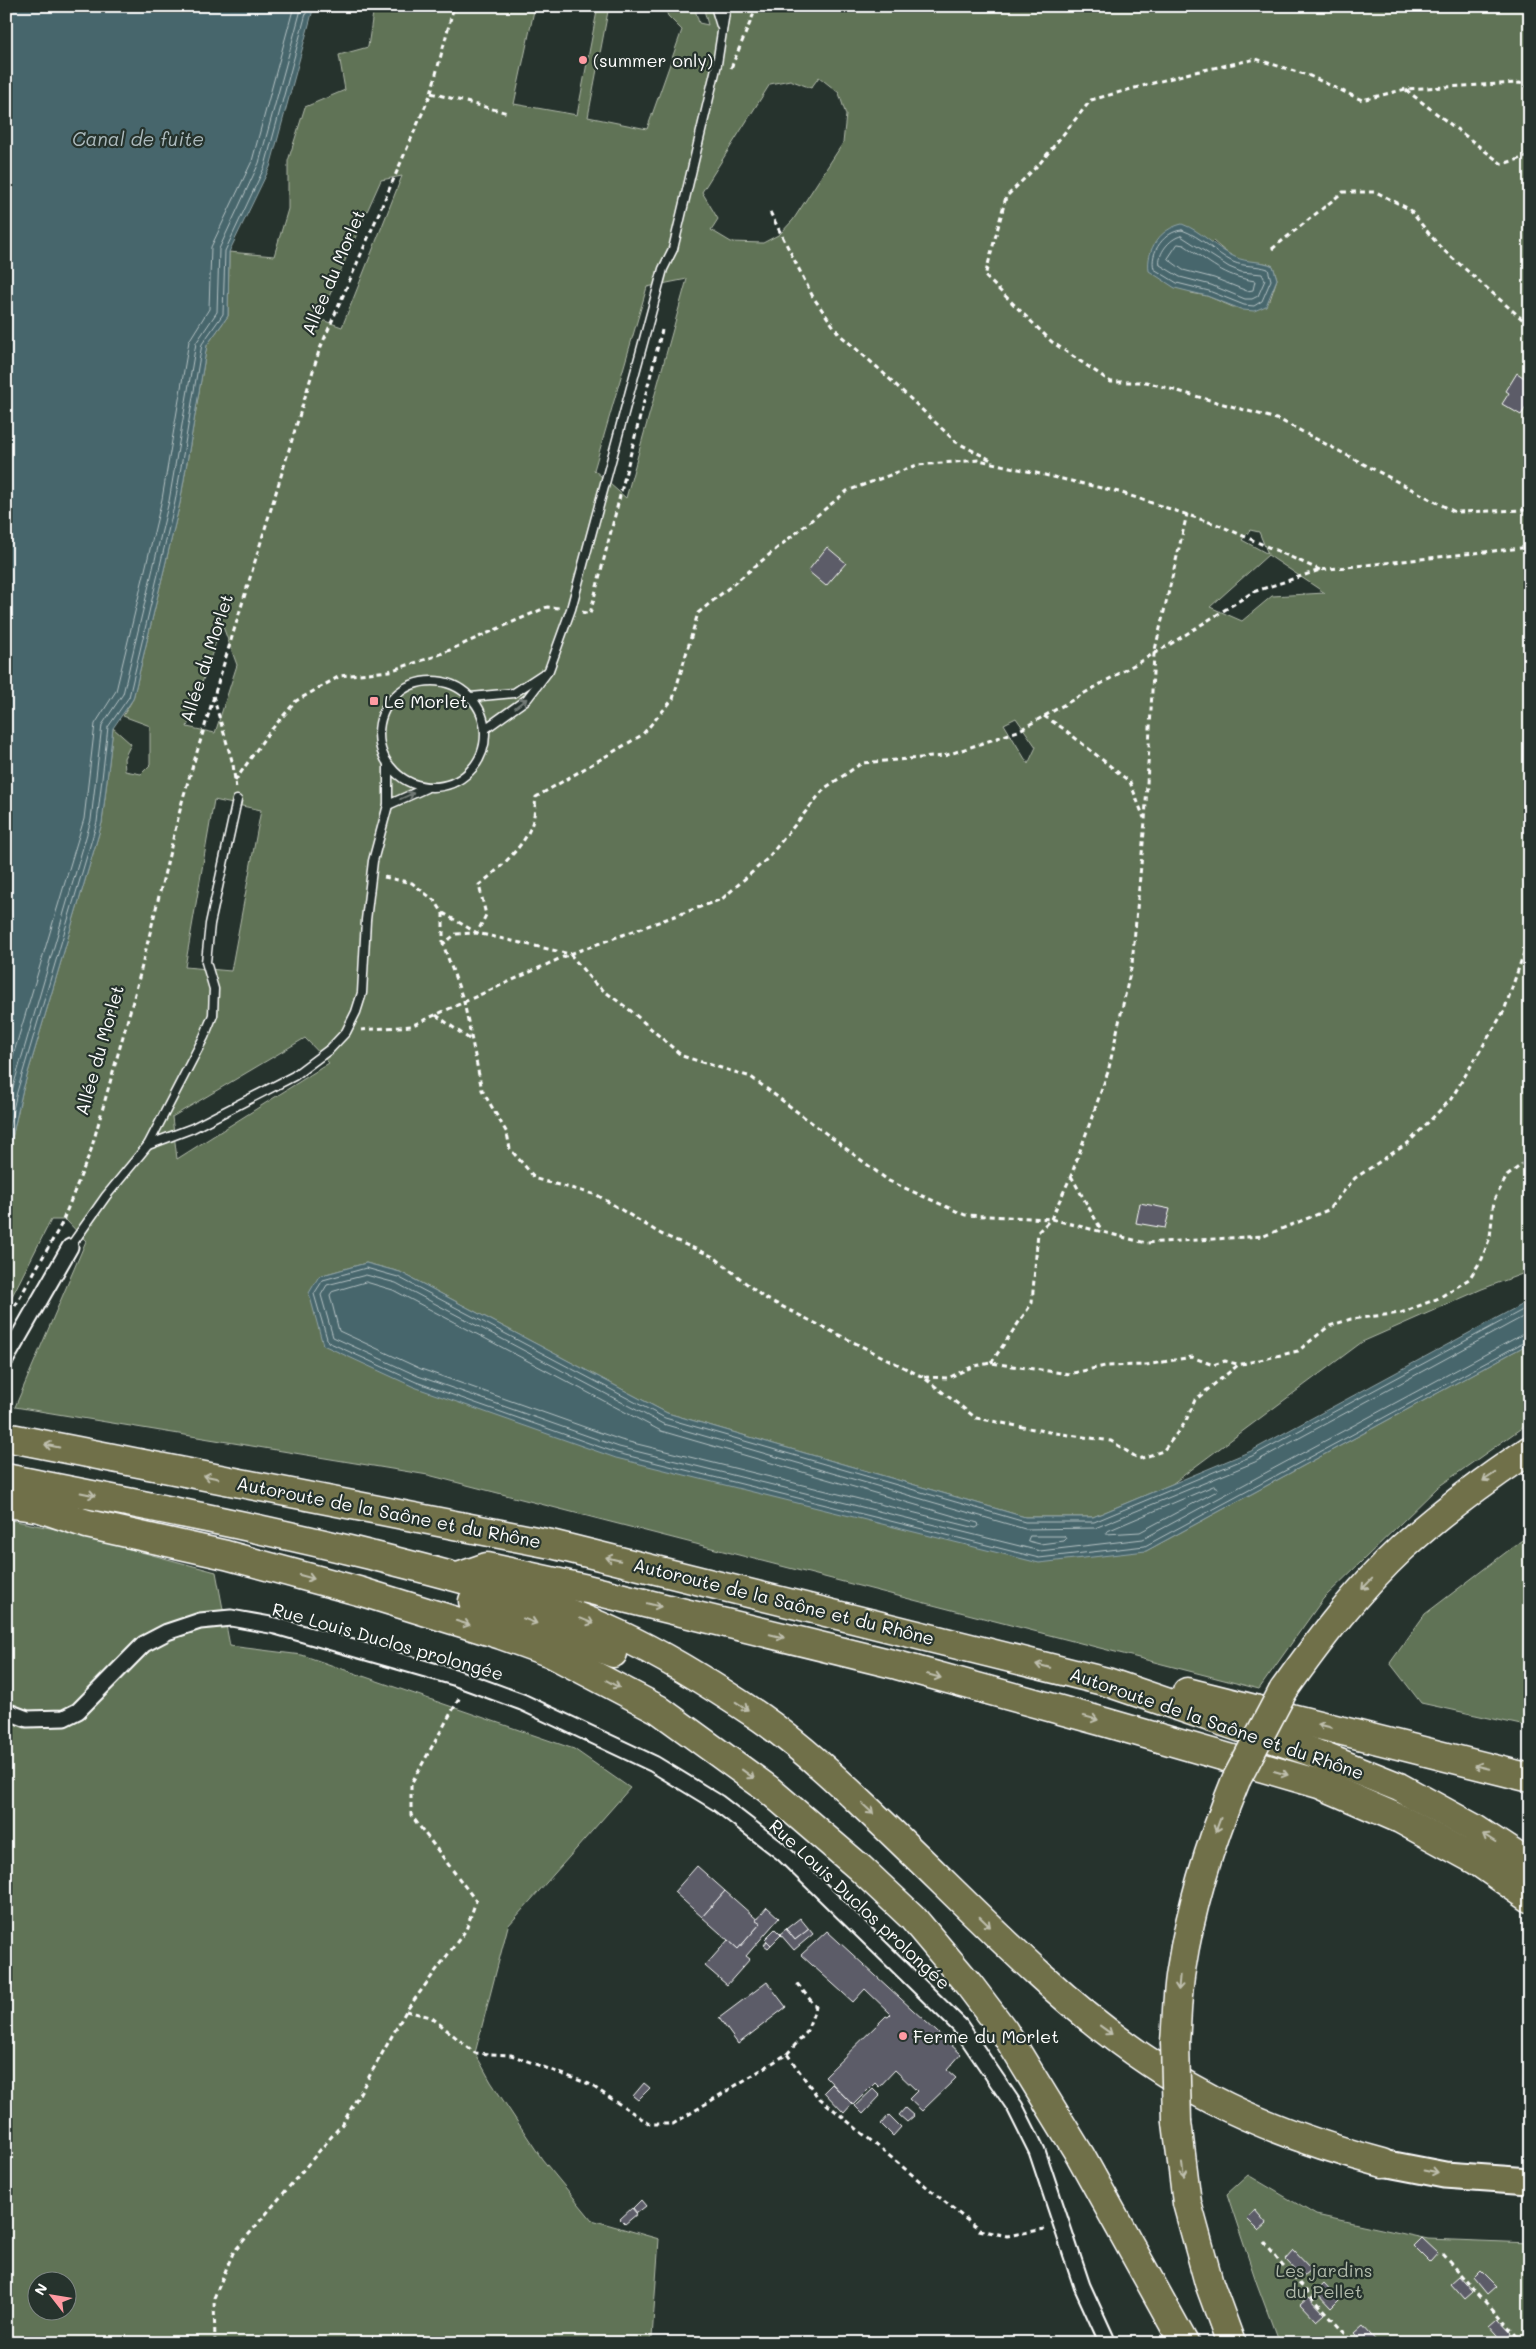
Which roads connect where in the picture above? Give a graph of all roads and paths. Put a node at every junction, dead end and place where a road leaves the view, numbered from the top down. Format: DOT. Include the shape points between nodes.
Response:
graph roads {
  1 [pos="454,6"];
  2 [pos="715,6"];
  3 [pos="726,6"];
  4 [pos="757,6"];
  5 [pos="722,30"];
  6 [pos="728,76"];
  7 [pos="1530,88"];
  8 [pos="1406,89"];
  9 [pos="431,93"];
  10 [pos="508,113"];
  11 [pos="1530,156"];
  12 [pos="770,212"];
  13 [pos="1272,249"];
  14 [pos="664,320"];
  15 [pos="1530,326"];
  16 [pos="999,464"];
  17 [pos="1530,510"];
  18 [pos="1187,514"];
  19 [pos="1530,547"];
  20 [pos="1320,570"];
  21 [pos="571,609"];
  22 [pos="1154,654"];
  23 [pos="549,670"];
  24 [pos="213,695"];
  25 [pos="472,697"];
  26 [pos="1044,716"];
  27 [pos="485,729"];
  28 [pos="388,765"];
  29 [pos="235,782"];
  30 [pos="426,788"];
  31 [pos="236,800"];
  32 [pos="388,805"];
  33 [pos="1145,821"];
  34 [pos="372,874"];
  35 [pos="443,913"];
  36 [pos="477,933"];
  37 [pos="1530,935"];
  38 [pos="443,944"];
  39 [pos="570,954"];
  40 [pos="464,1002"];
  41 [pos="436,1014"];
  42 [pos="346,1032"];
  43 [pos="473,1042"];
  44 [pos="148,1145"];
  45 [pos="1530,1158"];
  46 [pos="1071,1176"];
  47 [pos="1051,1219"];
  48 [pos="1102,1232"];
  49 [pos="70,1247"];
  50 [pos="10,1315"];
  51 [pos="6,1359"];
  52 [pos="991,1363"];
  53 [pos="1238,1364"];
  54 [pos="923,1376"];
  55 [pos="6,1437"];
  56 [pos="1530,1450"];
  57 [pos="6,1478"];
  58 [pos="6,1503"];
  59 [pos="40,1508"];
  60 [pos="458,1577"];
  61 [pos="701,1679"];
  62 [pos="1107,1682"];
  63 [pos="451,1692"];
  64 [pos="461,1695"];
  65 [pos="469,1698"];
  66 [pos="6,1711"];
  67 [pos="1530,1778"];
  68 [pos="1530,1865"];
  69 [pos="1530,1898"];
  70 [pos="795,1981"];
  71 [pos="406,2011"];
  72 [pos="787,2054"];
  73 [pos="1383,2163"];
  74 [pos="1530,2181"];
  75 [pos="1050,2228"];
  76 [pos="1264,2242"];
  77 [pos="1442,2254"];
  78 [pos="215,2343"];
  79 [pos="1108,2343"];
  80 [pos="1184,2343"];
  81 [pos="1231,2343"];
  82 [pos="1355,2343"];
  83 [pos="1522,2343"];
  1 -- 9 [label="path, Allée du Morlet"];
  2 -- 5 [label="lane"];
  3 -- 5 [label="lane"];
  4 -- 6 [label="path"];
  5 -- 21 [label="lane" via="717,64 673,249 663,269"];
  7 -- 8 [label="path" via="1520,83"];
  8 -- 11 [label="path" via="1502,164"];
  8 -- 17 [label="path" via="1362,100 1310,76 1256,59 1091,100 1040,163 1006,197 985,276 1052,342 1111,382 1146,382 1280,420 1455,512"];
  9 -- 10 [label="path"];
  9 -- 24 [label="path, Allée du Morlet" via="320,351"];
  12 -- 16 [label="path" via="813,298 839,334 956,442"];
  13 -- 15 [label="path" via="1343,192 1376,192 1409,210 1440,247"];
  14 -- 21 [label="path" via="590,614"];
  16 -- 18 [label="path" via="1119,492"];
  16 -- 36 [label="path" via="979,460 918,465 847,491 698,613 673,699 642,735 536,797 533,821 519,846 497,871 478,884 486,916"];
  18 -- 20 [label="path"];
  18 -- 22 [label="path"];
  19 -- 20 [label="path"];
  20 -- 22 [label="path" via="1253,592"];
  21 -- 23 [label="lane"];
  21 -- 29 [label="path" via="547,607 436,656 389,671 340,676 296,701 266,736"];
  22 -- 26 [label="path"];
  22 -- 33 [label="path"];
  23 -- 25 [label="lane" via="514,693"];
  27 -- 23 [label="lane, one-way" via="527,699"];
  24 -- 29 [label="path"];
  24 -- 50 [label="path, Allée du Morlet" via="183,798 136,990 90,1150 61,1225"];
  25 -- 27 [label="lane" via="481,711"];
  25 -- 28 [label="lane" via="456,686 437,680 418,681 399,691 386,705 379,722 378,741"];
  26 -- 33 [label="path" via="1064,728 1130,782"];
  26 -- 39 [label="path" via="1018,731 944,756 862,763 825,788 767,859 722,899"];
  27 -- 30 [label="lane" via="479,760 466,775 445,786"];
  28 -- 30 [label="lane" via="401,778"];
  28 -- 32 [label="lane"];
  29 -- 31 [label="path"];
  32 -- 30 [label="lane, one-way"];
  31 -- 44 [label="lane" via="210,924 206,962 214,989 213,1015"];
  32 -- 34 [label="lane" via="380,827"];
  33 -- 46 [label="path" via="1132,964 1108,1072"];
  34 -- 35 [label="path" via="412,883 435,900"];
  34 -- 42 [label="lane" via="362,993"];
  35 -- 36 [label="path"];
  35 -- 38 [label="path"];
  36 -- 38 [label="path" via="456,934"];
  36 -- 39 [label="path"];
  37 -- 48 [label="path" via="1504,1011 1451,1099 1408,1143 1355,1178 1328,1210 1264,1236 1146,1243"];
  38 -- 40 [label="path"];
  39 -- 40 [label="path"];
  39 -- 47 [label="path" via="595,984 632,1011 682,1056 751,1077 889,1181 964,1215"];
  40 -- 41 [label="path"];
  40 -- 43 [label="path"];
  41 -- 42 [label="path" via="411,1026"];
  41 -- 43 [label="path"];
  42 -- 44 [label="lane" via="330,1049 294,1076 193,1128"];
  43 -- 54 [label="path" via="482,1090 507,1133 510,1149 536,1179 597,1194 661,1234 714,1257 763,1297"];
  44 -- 49 [label="lane"];
  45 -- 53 [label="path" via="1507,1176 1494,1200 1490,1237 1482,1260 1469,1279 1439,1298 1401,1313 1351,1319 1329,1326 1298,1351"];
  46 -- 47 [label="path"];
  46 -- 48 [label="path"];
  47 -- 48 [label="path"];
  47 -- 52 [label="path" via="1038,1232 1032,1303"];
  49 -- 51 [label="street"];
  52 -- 53 [label="path" via="1069,1374 1105,1366 1146,1365 1192,1357 1213,1365 1225,1361"];
  52 -- 54 [label="path" via="974,1366 948,1378"];
  53 -- 54 [label="path" via="1195,1400 1185,1424 1163,1451 1139,1459 1111,1441 976,1418"];
  62 -- 55 [label="highway, Autoroute de la Saône et du Rhône, one-way" via="551,1544"];
  56 -- 81 [label="highway, one-way, bridge" via="1477,1486 1402,1549 1353,1599 1283,1691 1236,1780 1217,1825 1194,1900 1180,1971 1175,2042 1177,2122 1187,2204 1209,2283"];
  57 -- 60 [label="highway, one-way" via="229,1521"];
  58 -- 59 [label="highway"];
  59 -- 61 [label="highway, one-way" via="88,1513 427,1584 594,1644 672,1679"];
  59 -- 80 [label="highway, one-way" via="87,1524 226,1555 362,1592 551,1653 658,1709 768,1788 912,1917 1004,2031 1080,2155"];
  60 -- 61 [label="highway, one-way" via="549,1606 617,1634"];
  60 -- 69 [label="highway, one-way" via="487,1567 587,1589 906,1668 1310,1782 1409,1824 1477,1861"];
  61 -- 73 [label="highway, one-way" via="820,1764 1042,1977 1107,2031 1211,2099 1328,2148"];
  67 -- 62 [label="highway, one-way" via="1158,1685"];
  68 -- 62 [label="highway, Autoroute de la Saône et du Rhône, one-way" via="1472,1827 1399,1787 1309,1751"];
  63 -- 64 [label="path"];
  64 -- 65 [label="path"];
  64 -- 71 [label="path" via="411,1784 411,1815 476,1901 466,1930"];
  66 -- 79 [label="street, Rue Louis Duclos prolongée" via="27,1719 64,1718 78,1711 144,1644 200,1621 231,1618 276,1626 454,1677 522,1702 654,1764 718,1803 783,1853 960,2026 1015,2107 1037,2151 1082,2286"];
  70 -- 72 [label="path" via="816,2007 806,2033"];
  71 -- 72 [label="path" via="431,2017 475,2053 511,2055 589,2084 650,2124 673,2124"];
  71 -- 78 [label="path" via="343,2123 234,2253 214,2298"];
  72 -- 75 [label="path" via="817,2096 979,2230 1007,2236"];
  73 -- 74 [label="highway, one-way" via="1445,2175"];
  76 -- 82 [label="path"];
  77 -- 83 [label="path"];
}
